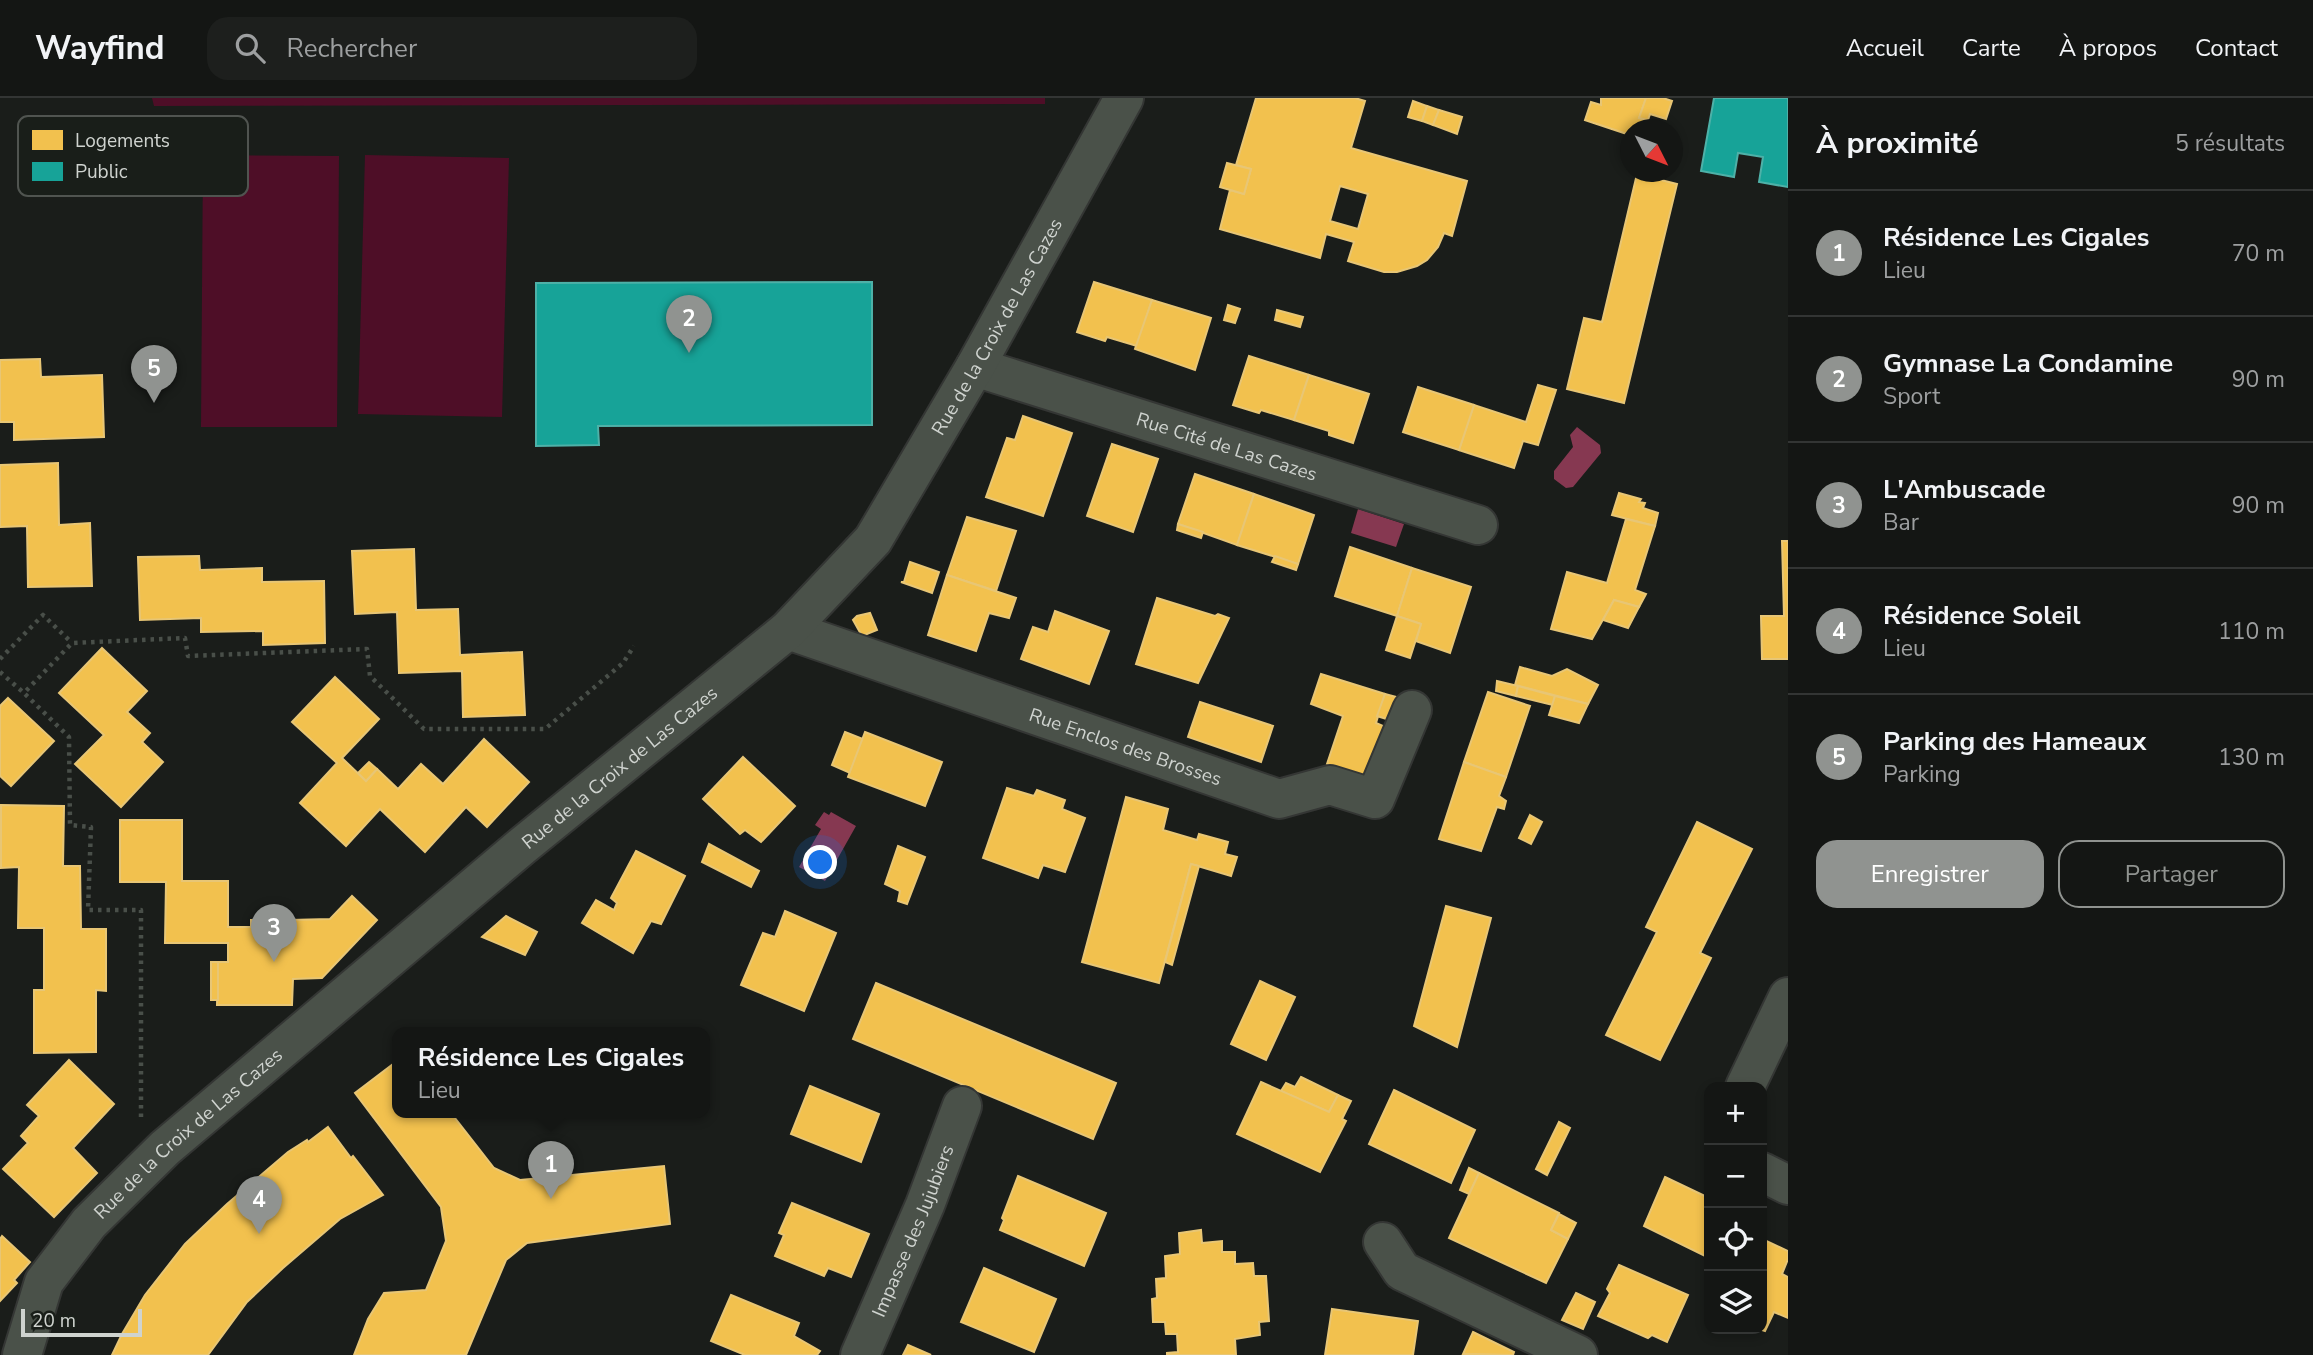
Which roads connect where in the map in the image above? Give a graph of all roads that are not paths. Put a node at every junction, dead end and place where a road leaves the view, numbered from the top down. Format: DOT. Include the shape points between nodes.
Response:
graph roads {
  1 [pos="1124,98"];
  2 [pos="975,367"];
  3 [pos="1478,525"];
  4 [pos="788,631"];
  5 [pos="1412,710"];
  6 [pos="1788,998"];
  7 [pos="1747,1082"];
  8 [pos="962,1106"];
  9 [pos="1767,1174"];
  10 [pos="1788,1185"];
  11 [pos="1383,1242"];
  12 [pos="22,1355"];
  13 [pos="860,1355"];
  14 [pos="1578,1355"];
  1 -- 2 [label="street, Rue de la Croix de Las Cazes"];
  2 -- 3 [label="street, Rue Cité de Las Cazes"];
  2 -- 4 [label="street, Rue de la Croix de Las Cazes" via="873,540"];
  4 -- 5 [label="street, Rue Enclos des Brosses" via="1279,799 1329,785 1375,799"];
  4 -- 12 [label="street, Rue de la Croix de Las Cazes" via="532,838 164,1148 89,1223 44,1282"];
  6 -- 7 [label="street"];
  8 -- 13 [label="street, Impasse des Jujubiers"];
  9 -- 10 [label="street"];
  11 -- 14 [label="street" via="1402,1271"];
}
